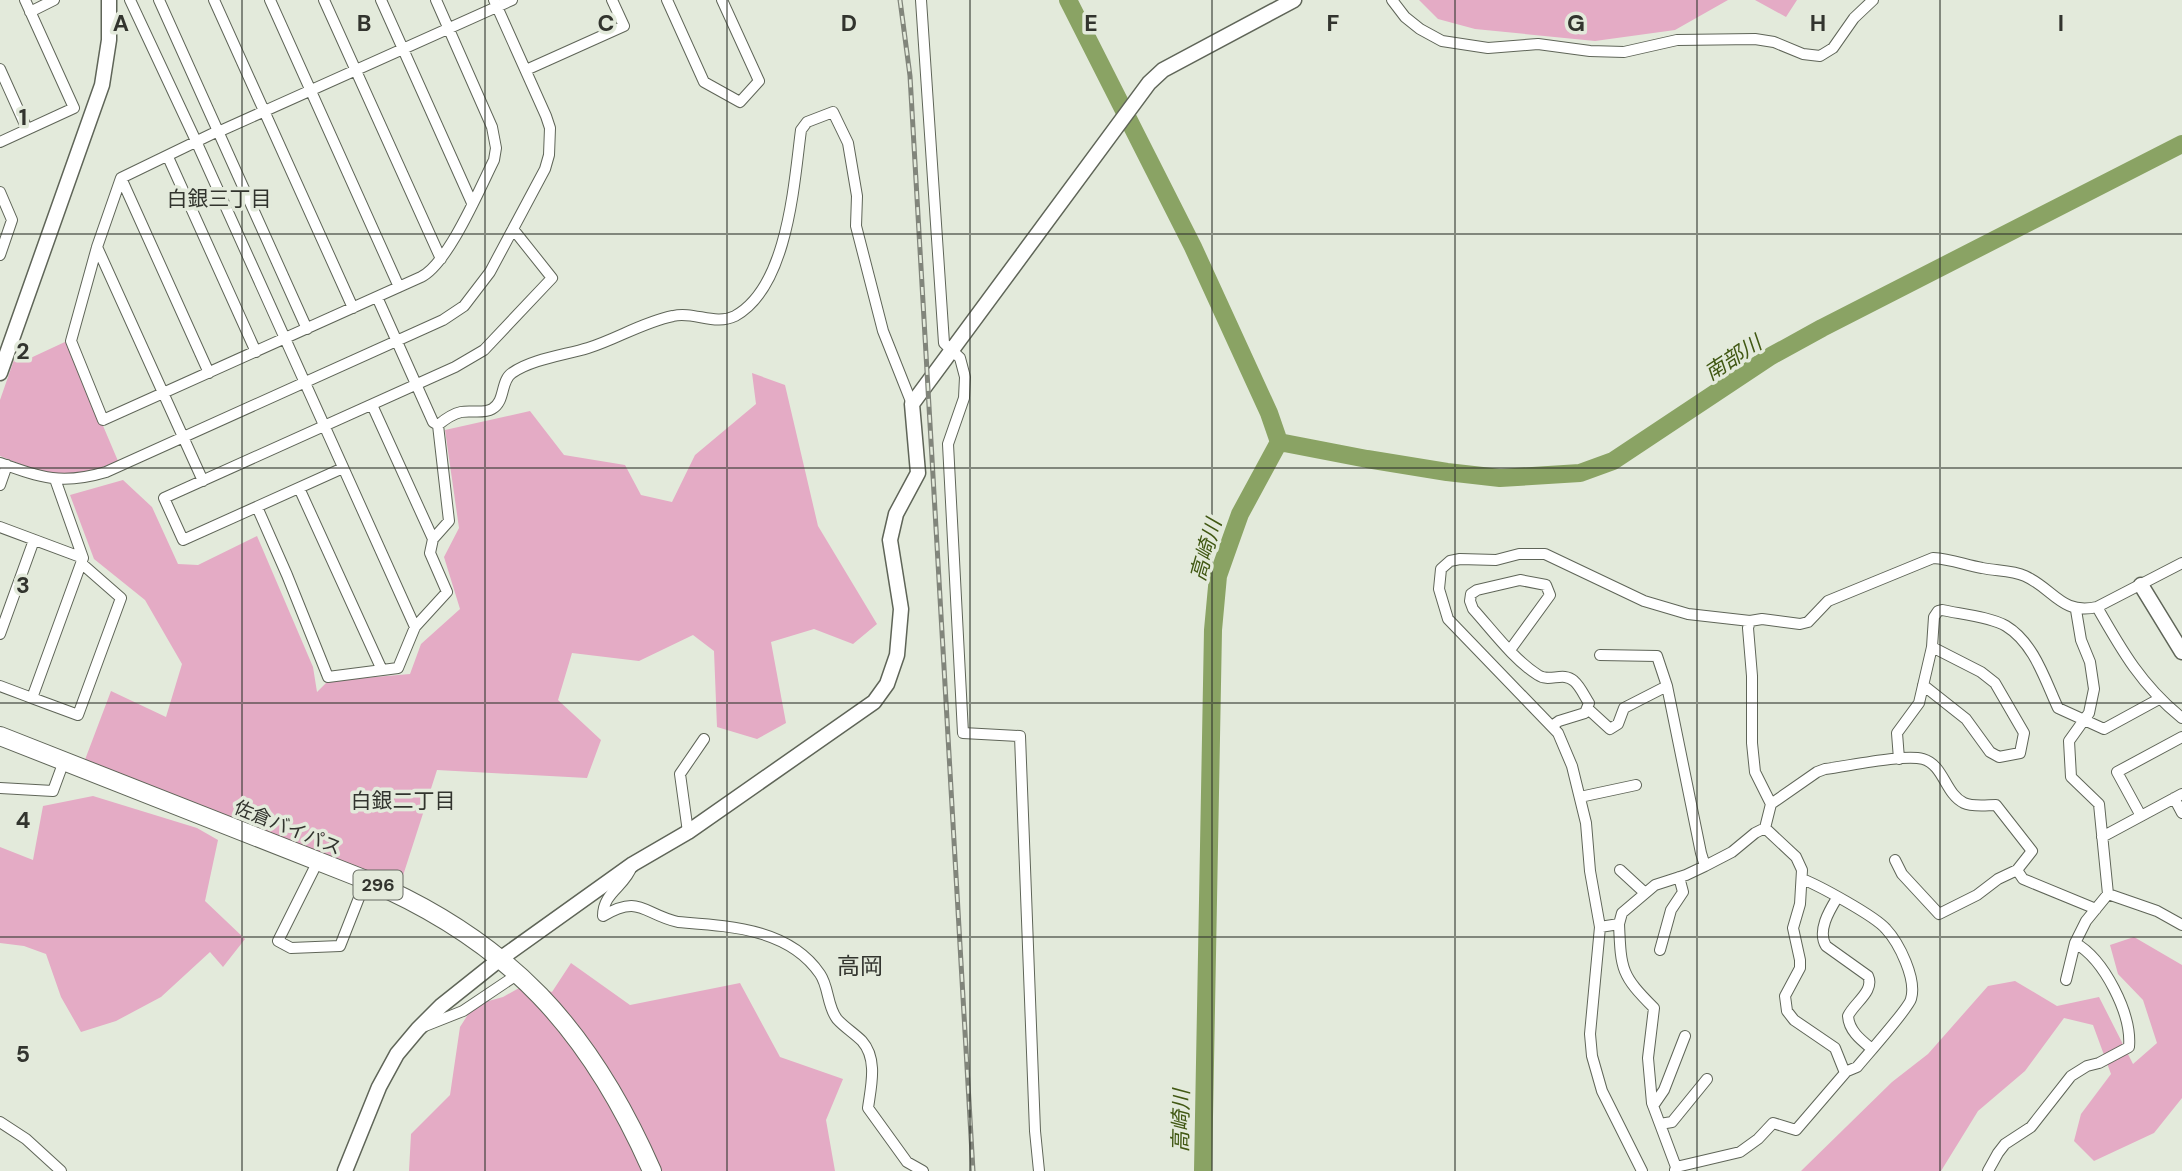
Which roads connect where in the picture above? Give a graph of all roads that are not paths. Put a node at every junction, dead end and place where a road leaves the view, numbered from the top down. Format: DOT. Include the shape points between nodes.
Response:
graph roads {
  1 [pos="25,0"];
  2 [pos="54,0"];
  3 [pos="109,0"];
  4 [pos="130,0"];
  5 [pos="159,0"];
  6 [pos="214,0"];
  7 [pos="270,0"];
  8 [pos="324,0"];
  9 [pos="380,0"];
  10 [pos="436,0"];
  11 [pos="512,0"];
  12 [pos="612,0"];
  13 [pos="667,0"];
  14 [pos="722,0"];
  15 [pos="921,0"];
  16 [pos="1294,0"];
  17 [pos="1392,0"];
  18 [pos="1873,0"];
  19 [pos="496,3"];
  20 [pos="30,12"];
  21 [pos="449,29"];
  22 [pos="403,49"];
  23 [pos="0,69"];
  24 [pos="356,70"];
  25 [pos="526,70"];
  26 [pos="311,91"];
  27 [pos="264,112"];
  28 [pos="27,129"];
  29 [pos="218,132"];
  30 [pos="196,141"];
  31 [pos="0,142"];
  32 [pos="168,157"];
  33 [pos="121,178"];
  34 [pos="0,192"];
  35 [pos="472,203"];
  36 [pos="513,229"];
  37 [pos="97,247"];
  38 [pos="0,255"];
  39 [pos="441,259"];
  40 [pos="400,287"];
  41 [pos="377,297"];
  42 [pos="353,308"];
  43 [pos="307,328"];
  44 [pos="285,338"];
  45 [pos="396,341"];
  46 [pos="951,351"];
  47 [pos="256,352"];
  48 [pos="0,373"];
  49 [pos="209,373"];
  50 [pos="304,383"];
  51 [pos="416,385"];
  52 [pos="163,393"];
  53 [pos="912,404"];
  54 [pos="372,405"];
  55 [pos="438,425"];
  56 [pos="324,426"];
  57 [pos="183,437"];
  58 [pos="4,464"];
  59 [pos="343,468"];
  60 [pos="55,479"];
  61 [pos="203,481"];
  62 [pos="0,485"];
  63 [pos="299,488"];
  64 [pos="257,507"];
  65 [pos="0,527"];
  66 [pos="433,539"];
  67 [pos="34,540"];
  68 [pos="82,560"];
  69 [pos="2182,563"];
  70 [pos="2141,584"];
  71 [pos="2097,607"];
  72 [pos="2076,610"];
  73 [pos="1750,621"];
  74 [pos="415,627"];
  75 [pos="0,634"];
  76 [pos="1932,647"];
  77 [pos="1510,650"];
  78 [pos="2182,652"];
  79 [pos="1600,655"];
  80 [pos="382,670"];
  81 [pos="1923,685"];
  82 [pos="0,686"];
  83 [pos="1667,686"];
  84 [pos="32,698"];
  85 [pos="2159,699"];
  86 [pos="1587,708"];
  87 [pos="2182,719"];
  88 [pos="2084,720"];
  89 [pos="1552,726"];
  90 [pos="0,736"];
  91 [pos="2182,737"];
  92 [pos="704,739"];
  93 [pos="1899,759"];
  94 [pos="64,761"];
  95 [pos="1636,785"];
  96 [pos="0,788"];
  97 [pos="2178,796"];
  98 [pos="1580,797"];
  99 [pos="1771,804"];
  100 [pos="2182,813"];
  101 [pos="2141,816"];
  102 [pos="1765,828"];
  103 [pos="688,832"];
  104 [pos="2102,837"];
  105 [pos="1895,860"];
  106 [pos="318,861"];
  107 [pos="633,864"];
  108 [pos="1705,866"];
  109 [pos="1620,870"];
  110 [pos="2017,870"];
  111 [pos="1679,877"];
  112 [pos="1801,879"];
  113 [pos="366,880"];
  114 [pos="1646,893"];
  115 [pos="2108,894"];
  116 [pos="1837,898"];
  117 [pos="2096,909"];
  118 [pos="1619,924"];
  119 [pos="2182,925"];
  120 [pos="1600,927"];
  121 [pos="2075,943"];
  122 [pos="1660,950"];
  123 [pos="500,959"];
  124 [pos="518,973"];
  125 [pos="2066,979"];
  126 [pos="418,1029"];
  127 [pos="1685,1036"];
  128 [pos="1872,1049"];
  129 [pos="1845,1072"];
  130 [pos="1707,1079"];
  131 [pos="1653,1106"];
  132 [pos="0,1122"];
  133 [pos="1660,1124"];
  134 [pos="1675,1169"];
  135 [pos="61,1171"];
  136 [pos="345,1171"];
  137 [pos="652,1171"];
  138 [pos="923,1171"];
  139 [pos="1039,1171"];
  140 [pos="1642,1171"];
  141 [pos="1988,1171"];
  1 -- 20 [label="street"];
  2 -- 20 [label="street"];
  3 -- 48 [label="street" via="102,85"];
  4 -- 30 [label="street"];
  5 -- 29 [label="street"];
  6 -- 27 [label="street"];
  7 -- 26 [label="street"];
  8 -- 24 [label="street"];
  9 -- 22 [label="street"];
  10 -- 21 [label="street"];
  11 -- 19 [label="street"];
  12 -- 25 [label="street" via="624,26"];
  13 -- 14 [label="street" via="704,82 740,102 759,81"];
  15 -- 46 [label="street" via="944,343"];
  16 -- 46 [label="street" via="1163,70 1149,83"];
  17 -- 18 [label="street" via="1405,17 1442,41 1488,48 1538,44 1624,52 1676,40 1755,39 1820,56 1833,48"];
  19 -- 21 [label="street"];
  19 -- 25 [label="street"];
  20 -- 28 [label="street" via="74,108"];
  21 -- 22 [label="street"];
  21 -- 35 [label="street" via="495,135 494,160"];
  22 -- 24 [label="street"];
  22 -- 35 [label="street"];
  23 -- 28 [label="street"];
  24 -- 26 [label="street"];
  24 -- 39 [label="street"];
  25 -- 36 [label="street" via="546,116 550,141 545,169"];
  26 -- 27 [label="street"];
  26 -- 40 [label="street"];
  27 -- 29 [label="street"];
  27 -- 42 [label="street"];
  28 -- 31 [label="street"];
  29 -- 30 [label="street"];
  29 -- 43 [label="street"];
  30 -- 32 [label="street"];
  30 -- 44 [label="street"];
  32 -- 33 [label="street"];
  32 -- 47 [label="street"];
  33 -- 37 [label="street"];
  33 -- 49 [label="street"];
  34 -- 38 [label="street" via="12,220"];
  35 -- 39 [label="street"];
  36 -- 45 [label="street" via="490,272 464,306"];
  36 -- 51 [label="street" via="552,278 484,350"];
  37 -- 52 [label="street"];
  37 -- 52 [label="street" via="71,341 103,420"];
  39 -- 40 [label="street" via="427,274"];
  40 -- 41 [label="street"];
  41 -- 42 [label="street"];
  41 -- 45 [label="street"];
  42 -- 43 [label="street"];
  43 -- 44 [label="street"];
  44 -- 47 [label="street"];
  44 -- 50 [label="street"];
  45 -- 50 [label="street"];
  45 -- 51 [label="street"];
  46 -- 53 [label="street"];
  46 -- 139 [label="street" via="960,358 965,377 964,398 948,444 963,733 1020,736"];
  47 -- 49 [label="street"];
  49 -- 52 [label="street"];
  50 -- 56 [label="street"];
  50 -- 57 [label="street"];
  51 -- 54 [label="street"];
  51 -- 55 [label="street"];
  52 -- 57 [label="street"];
  53 -- 55 [label="street" via="883,331 856,226 857,196 848,143 833,112 807,122 801,130 779,259 749,307 733,317 714,320 692,314 674,316 548,358 511,373 492,409 460,412"];
  53 -- 103 [label="street" via="918,473 895,514 890,540 901,609 897,655 887,684 874,702"];
  54 -- 56 [label="street"];
  54 -- 66 [label="street"];
  55 -- 66 [label="street" via="449,521"];
  56 -- 59 [label="street"];
  56 -- 61 [label="street"];
  57 -- 60 [label="street" via="106,472"];
  57 -- 61 [label="street"];
  58 -- 60 [label="street"];
  58 -- 62 [label="street"];
  59 -- 63 [label="street"];
  59 -- 74 [label="street"];
  60 -- 68 [label="street"];
  61 -- 64 [label="street" via="164,498 183,540"];
  63 -- 64 [label="street"];
  63 -- 80 [label="street"];
  64 -- 80 [label="street" via="328,677"];
  65 -- 67 [label="street"];
  66 -- 74 [label="street" via="430,553 447,592"];
  67 -- 68 [label="street"];
  67 -- 75 [label="street"];
  68 -- 84 [label="street"];
  68 -- 84 [label="street" via="121,598 78,715"];
  69 -- 70 [label="street"];
  70 -- 71 [label="street"];
  70 -- 78 [label="street"];
  71 -- 72 [label="street"];
  71 -- 85 [label="street" via="2127,660"];
  72 -- 73 [label="street" via="2022,575 1933,558 1828,601 1808,622"];
  72 -- 88 [label="street" via="2094,689"];
  73 -- 89 [label="street" via="1688,614 1644,601 1545,554 1450,561 1441,569 1440,589 1448,620"];
  73 -- 99 [label="street" via="1755,772"];
  74 -- 80 [label="street" via="398,668"];
  76 -- 81 [label="street"];
  76 -- 81 [label="street" via="1995,683 2024,733 2020,753 1998,757 1990,752 1966,719"];
  76 -- 88 [label="street" via="1938,611 2004,625 2031,650 2058,708"];
  77 -- 77 [label="street" via="1473,609 1471,594 1520,580 1546,585 1550,594"];
  77 -- 86 [label="street" via="1539,677 1573,680 1589,703"];
  79 -- 83 [label="street" via="1657,656"];
  81 -- 93 [label="street" via="1919,703 1896,733"];
  82 -- 84 [label="street"];
  83 -- 86 [label="street" via="1624,708 1611,729"];
  83 -- 108 [label="street"];
  85 -- 87 [label="street"];
  85 -- 88 [label="street" via="2104,729"];
  86 -- 89 [label="street" via="1585,713"];
  88 -- 104 [label="street" via="2069,741 2071,777 2099,804"];
  89 -- 98 [label="street" via="1572,766"];
  90 -- 94 [label="highway, 佐倉バイパス / 296"];
  91 -- 101 [label="street" via="2117,772"];
  92 -- 103 [label="street" via="680,774"];
  93 -- 99 [label="street" via="1817,772"];
  93 -- 110 [label="street" via="1930,762 1965,804 1996,805 2032,851"];
  94 -- 96 [label="street" via="53,791"];
  94 -- 106 [label="highway, 佐倉バイパス / 296"];
  95 -- 98 [label="street"];
  97 -- 100 [label="street"];
  97 -- 101 [label="street"];
  98 -- 120 [label="street"];
  99 -- 102 [label="street"];
  101 -- 104 [label="street"];
  102 -- 108 [label="street"];
  102 -- 112 [label="street" via="1800,862"];
  103 -- 107 [label="street"];
  104 -- 115 [label="street"];
  105 -- 110 [label="street" via="1938,914"];
  106 -- 113 [label="highway, 佐倉バイパス / 296"];
  106 -- 113 [label="street" via="278,941 291,948 340,946"];
  107 -- 123 [label="street"];
  107 -- 138 [label="street" via="628,877 611,893 603,916 628,905 666,920 750,930 789,945 808,959 822,977 837,1018 871,1056 868,1108 907,1162"];
  108 -- 111 [label="street"];
  109 -- 114 [label="street"];
  110 -- 117 [label="street" via="2023,879"];
  111 -- 114 [label="street"];
  111 -- 122 [label="street" via="1683,892 1671,910"];
  112 -- 116 [label="street"];
  112 -- 129 [label="street" via="1793,928 1800,968 1785,1003 1794,1020 1835,1048"];
  113 -- 123 [label="highway, 佐倉バイパス / 296" via="466,932"];
  114 -- 118 [label="street" via="1622,914"];
  115 -- 117 [label="street"];
  115 -- 119 [label="street"];
  116 -- 128 [label="street" via="1827,913 1823,941 1871,982 1848,1022"];
  116 -- 128 [label="street" via="1885,927 1911,977 1911,1000"];
  117 -- 121 [label="street"];
  118 -- 120 [label="street"];
  118 -- 131 [label="street" via="1622,969 1654,1008 1648,1058"];
  120 -- 140 [label="street" via="1592,1056 1602,1091"];
  121 -- 125 [label="street"];
  121 -- 141 [label="street" via="2096,960 2110,984 2130,1032 2129,1047 2071,1076 2031,1126 1998,1153"];
  123 -- 124 [label="highway, 佐倉バイパス / 296"];
  123 -- 126 [label="street"];
  124 -- 126 [label="street" via="463,1010"];
  124 -- 137 [label="highway, 佐倉バイパス / 296" via="573,1031 634,1129"];
  126 -- 136 [label="street" via="379,1087"];
  127 -- 131 [label="street"];
  128 -- 129 [label="street" via="1857,1067"];
  129 -- 134 [label="street" via="1796,1130 1773,1123 1740,1153"];
  130 -- 133 [label="street" via="1672,1122"];
  131 -- 133 [label="street"];
  132 -- 135 [label="street"];
  133 -- 134 [label="street"];
}
